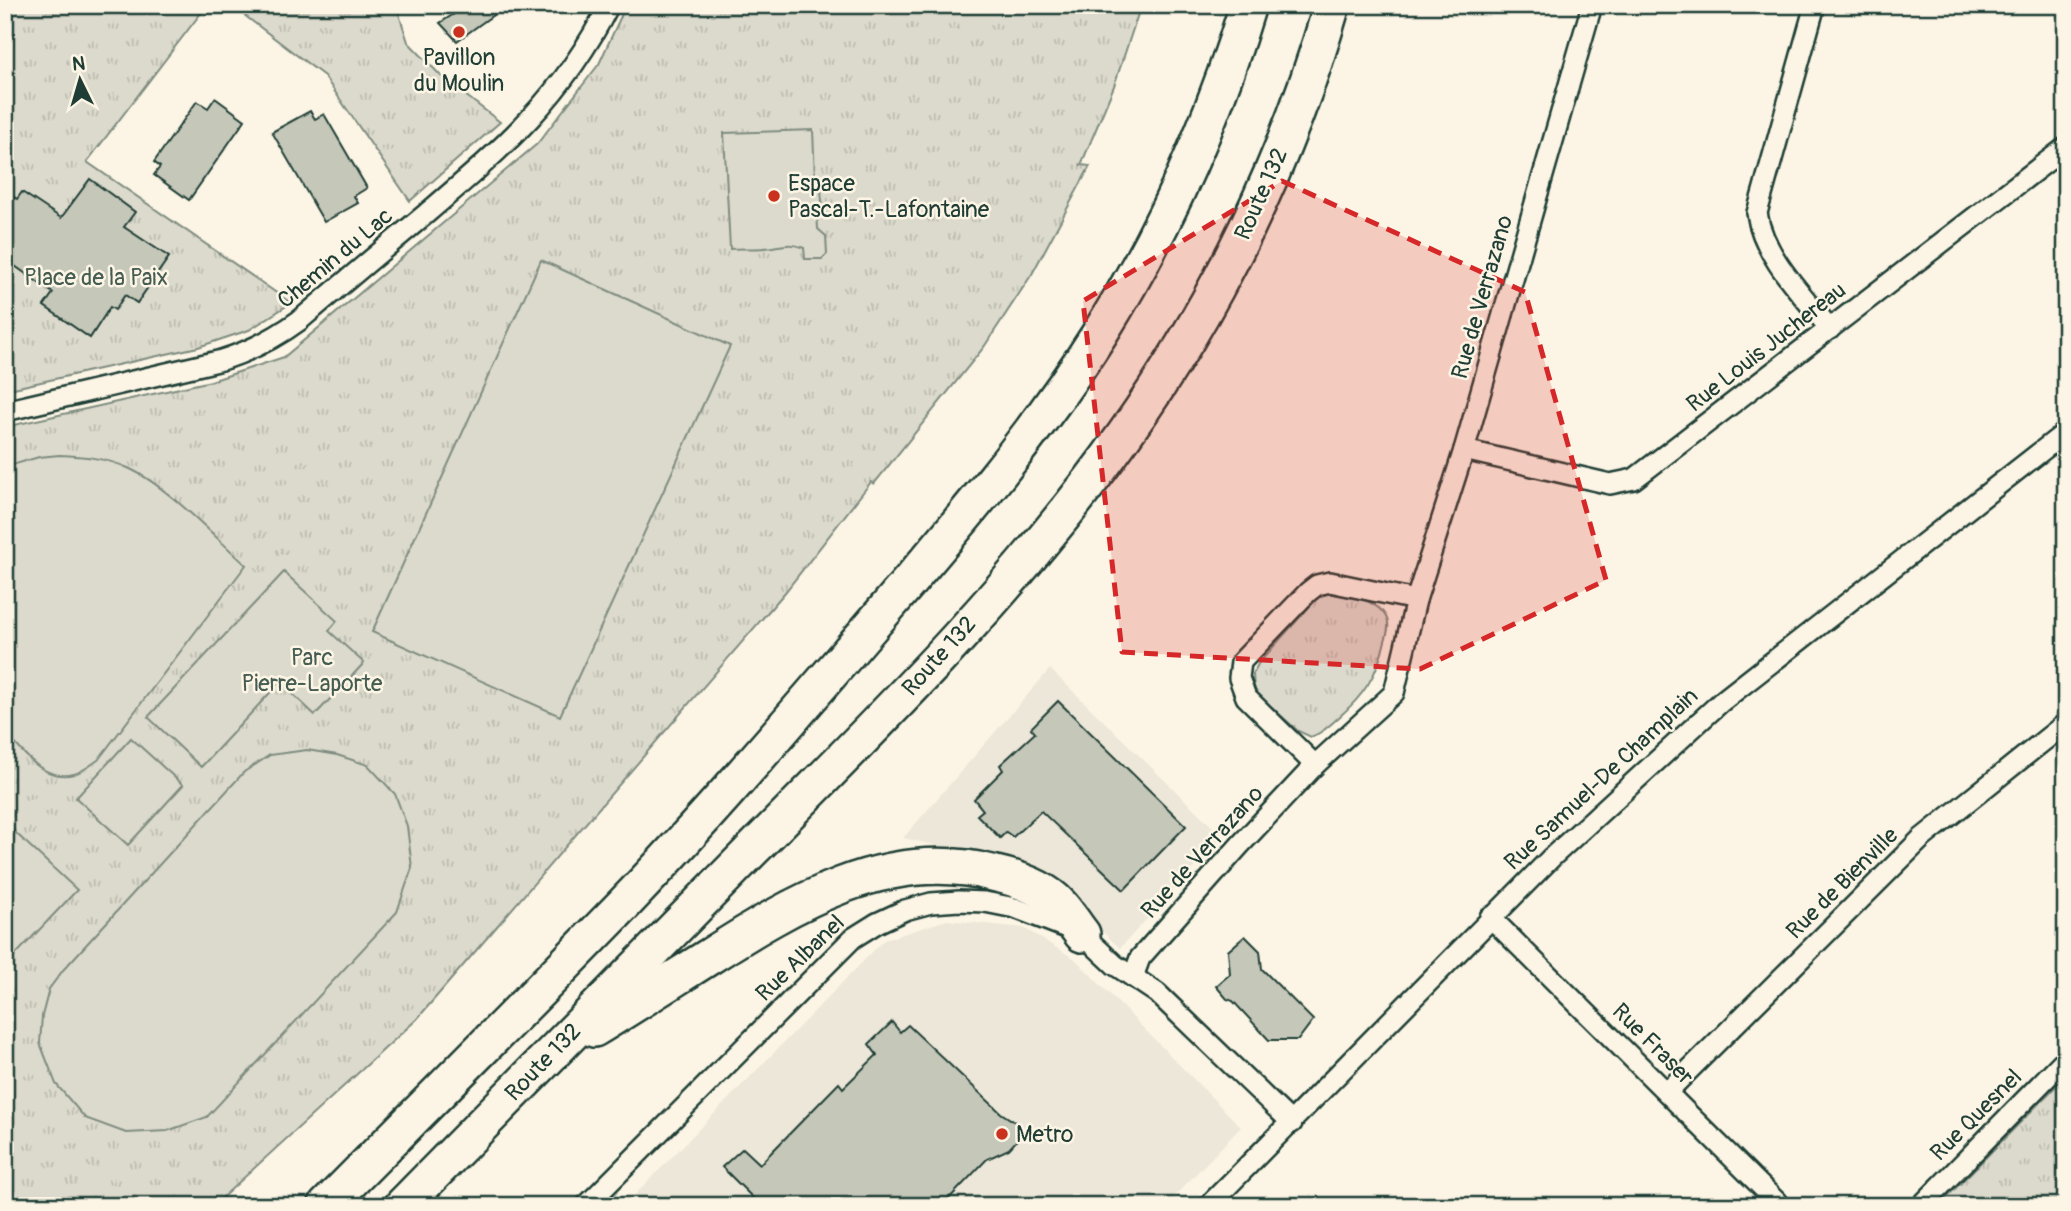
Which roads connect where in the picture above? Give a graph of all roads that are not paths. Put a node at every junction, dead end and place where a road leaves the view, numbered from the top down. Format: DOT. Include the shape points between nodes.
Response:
graph roads {
  1 [pos="609,5"];
  2 [pos="1248,5"];
  3 [pos="1332,5"];
  4 [pos="1592,5"];
  5 [pos="1815,5"];
  6 [pos="2066,147"];
  7 [pos="1829,329"];
  8 [pos="5,411"];
  9 [pos="2066,432"];
  10 [pos="1464,450"];
  11 [pos="1416,600"];
  12 [pos="2066,723"];
  13 [pos="1315,765"];
  14 [pos="1490,917"];
  15 [pos="1082,934"];
  16 [pos="1133,977"];
  17 [pos="2066,1058"];
  18 [pos="547,1059"];
  19 [pos="1667,1092"];
  20 [pos="1292,1123"];
  21 [pos="326,1206"];
  22 [pos="402,1206"];
  23 [pos="586,1206"];
  24 [pos="1208,1206"];
  25 [pos="1781,1206"];
  26 [pos="1921,1206"];
  1 -- 8 [label="street, Chemin du Lac" via="577,62 527,124 272,340 237,356"];
  2 -- 21 [label="highway" via="1219,94 1176,195 1120,300 1053,402 766,747 625,902"];
  3 -- 18 [label="highway, Route 132" via="1282,148 1236,250 1178,355 1105,462 1045,538 896,703"];
  4 -- 10 [label="street, Rue de Verrazano"];
  5 -- 7 [label="street" via="1757,213 1768,249"];
  6 -- 7 [label="street, Rue Louis Juchereau"];
  7 -- 10 [label="street, Rue Louis Juchereau" via="1634,480 1610,484"];
  9 -- 14 [label="street, Rue Samuel-De Champlain" via="1721,702"];
  10 -- 11 [label="street, Rue de Verrazano"];
  11 -- 13 [label="street, Rue de Verrazano" via="1394,693"];
  11 -- 13 [label="street" via="1330,582 1317,585 1241,662 1239,678 1246,697"];
  12 -- 19 [label="street, Rue de Bienville" via="1921,839"];
  13 -- 16 [label="street, Rue de Verrazano" via="1140,958"];
  14 -- 19 [label="street, Rue Fraser"];
  14 -- 20 [label="street, Rue Samuel-De Champlain"];
  15 -- 16 [label="street, Rue Albanel"];
  15 -- 18 [label="highway" via="1058,903 1005,876 940,865 879,873 830,889 764,921"];
  15 -- 23 [label="street, Rue Albanel" via="1008,906 972,901 918,906 865,929"];
  16 -- 20 [label="street, Rue Albanel" via="1163,998"];
  17 -- 26 [label="street, Rue Quesnel"];
  18 -- 22 [label="highway, Route 132"];
  19 -- 25 [label="street, Rue Fraser"];
  20 -- 24 [label="street, Rue Samuel-De Champlain"];
}
